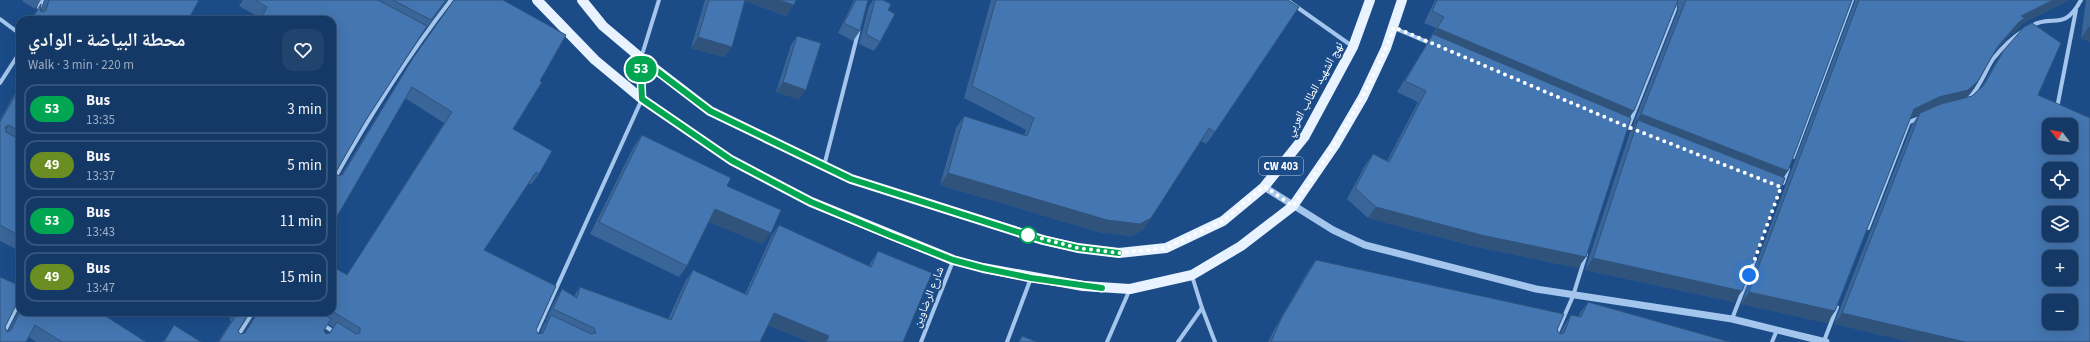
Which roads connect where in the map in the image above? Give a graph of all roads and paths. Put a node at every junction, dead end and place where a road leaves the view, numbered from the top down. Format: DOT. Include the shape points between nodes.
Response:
graph roads {
  1 [pos="42,0"];
  2 [pos="451,0"];
  3 [pos="537,0"];
  4 [pos="582,0"];
  5 [pos="659,0"];
  6 [pos="1287,0"];
  7 [pos="1370,0"];
  8 [pos="1402,0"];
  9 [pos="1674,0"];
  10 [pos="1852,0"];
  11 [pos="2081,0"];
  12 [pos="2076,10"];
  13 [pos="37,13"];
  14 [pos="0,19"];
  15 [pos="861,23"];
  16 [pos="1394,27"];
  17 [pos="16,31"];
  18 [pos="417,31"];
  19 [pos="424,35"];
  20 [pos="1438,46"];
  21 [pos="1353,47"];
  22 [pos="16,58"];
  23 [pos="640,58"];
  24 [pos="0,83"];
  25 [pos="642,99"];
  26 [pos="1962,106"];
  27 [pos="2063,112"];
  28 [pos="1926,115"];
  29 [pos="1621,124"];
  30 [pos="1628,127"];
  31 [pos="1636,130"];
  32 [pos="1626,134"];
  33 [pos="824,166"];
  34 [pos="336,176"];
  35 [pos="1264,186"];
  36 [pos="1781,187"];
  37 [pos="1293,206"];
  38 [pos="1866,232"];
  39 [pos="1587,252"];
  40 [pos="1757,253"];
  41 [pos="953,260"];
  42 [pos="1192,275"];
  43 [pos="1031,278"];
  44 [pos="1130,289"];
  45 [pos="1573,296"];
  46 [pos="1838,305"];
  47 [pos="1202,308"];
  48 [pos="16,309"];
  49 [pos="250,316"];
  50 [pos="1732,319"];
  51 [pos="315,320"];
  52 [pos="542,322"];
  53 [pos="549,326"];
  54 [pos="328,328"];
  55 [pos="1777,330"];
  56 [pos="324,335"];
  57 [pos="339,335"];
  58 [pos="0,340"];
  59 [pos="234,342"];
  60 [pos="532,342"];
  61 [pos="921,342"];
  62 [pos="1007,342"];
  63 [pos="1108,342"];
  64 [pos="1178,342"];
  65 [pos="1215,342"];
  66 [pos="1553,342"];
  67 [pos="1772,342"];
  68 [pos="1825,342"];
  1 -- 13 [label="street"];
  2 -- 19 [label="street"];
  3 -- 25 [label="main road, CW 403" via="595,60"];
  4 -- 23 [label="main road, CW 403" via="603,26"];
  5 -- 23 [label="street"];
  6 -- 21 [label="street"];
  7 -- 21 [label="main road, نهج الشهيد الطالب العربي / CW 403"];
  8 -- 16 [label="main road, CW 403"];
  9 -- 30 [label="street" via="1675,9"];
  10 -- 36 [label="street" via="1836,48"];
  11 -- 12 [label="street"];
  12 -- 26 [label="street" via="2061,22 2038,22 2014,36 1993,60 1973,95"];
  12 -- 27 [label="street" via="2057,109"];
  14 -- 17 [label="street"];
  15 -- 33 [label="street"];
  16 -- 20 [label="street"];
  16 -- 37 [label="main road, CW 403" via="1363,97 1335,145"];
  18 -- 19 [label="street"];
  19 -- 34 [label="street"];
  21 -- 35 [label="main road, نهج الشهيد الطالب العربي / CW 403" via="1305,136"];
  22 -- 24 [label="street"];
  23 -- 25 [label="street"];
  23 -- 33 [label="main road, CW 403" via="710,111"];
  25 -- 41 [label="main road, CW 403" via="731,160 811,202"];
  25 -- 52 [label="street"];
  28 -- 38 [label="street" via="1909,122"];
  29 -- 30 [label="street"];
  30 -- 31 [label="street"];
  30 -- 32 [label="street"];
  33 -- 35 [label="main road, نهج الشهيد الطالب العربي / CW 403" via="851,179 1043,240 1119,253 1166,248 1223,221"];
  35 -- 37 [label="street"];
  37 -- 42 [label="main road, CW 403" via="1241,246"];
  37 -- 45 [label="street" via="1333,230 1365,245 1536,289"];
  39 -- 45 [label="street"];
  40 -- 50 [label="street"];
  41 -- 43 [label="main road, CW 403"];
  41 -- 61 [label="street, شارع الرضاوين"];
  42 -- 44 [label="main road, CW 403"];
  42 -- 47 [label="street"];
  43 -- 44 [label="main road, CW 403" via="1102,288"];
  43 -- 62 [label="street"];
  44 -- 63 [label="street"];
  45 -- 50 [label="street"];
  45 -- 66 [label="street"];
  46 -- 68 [label="street"];
  47 -- 64 [label="street"];
  47 -- 65 [label="street"];
  48 -- 58 [label="street"];
  49 -- 59 [label="street"];
  50 -- 55 [label="street"];
  51 -- 54 [label="street"];
  52 -- 53 [label="street"];
  52 -- 60 [label="street"];
  54 -- 56 [label="street"];
  54 -- 57 [label="street"];
  55 -- 67 [label="street"];
  55 -- 68 [label="street"];
}
